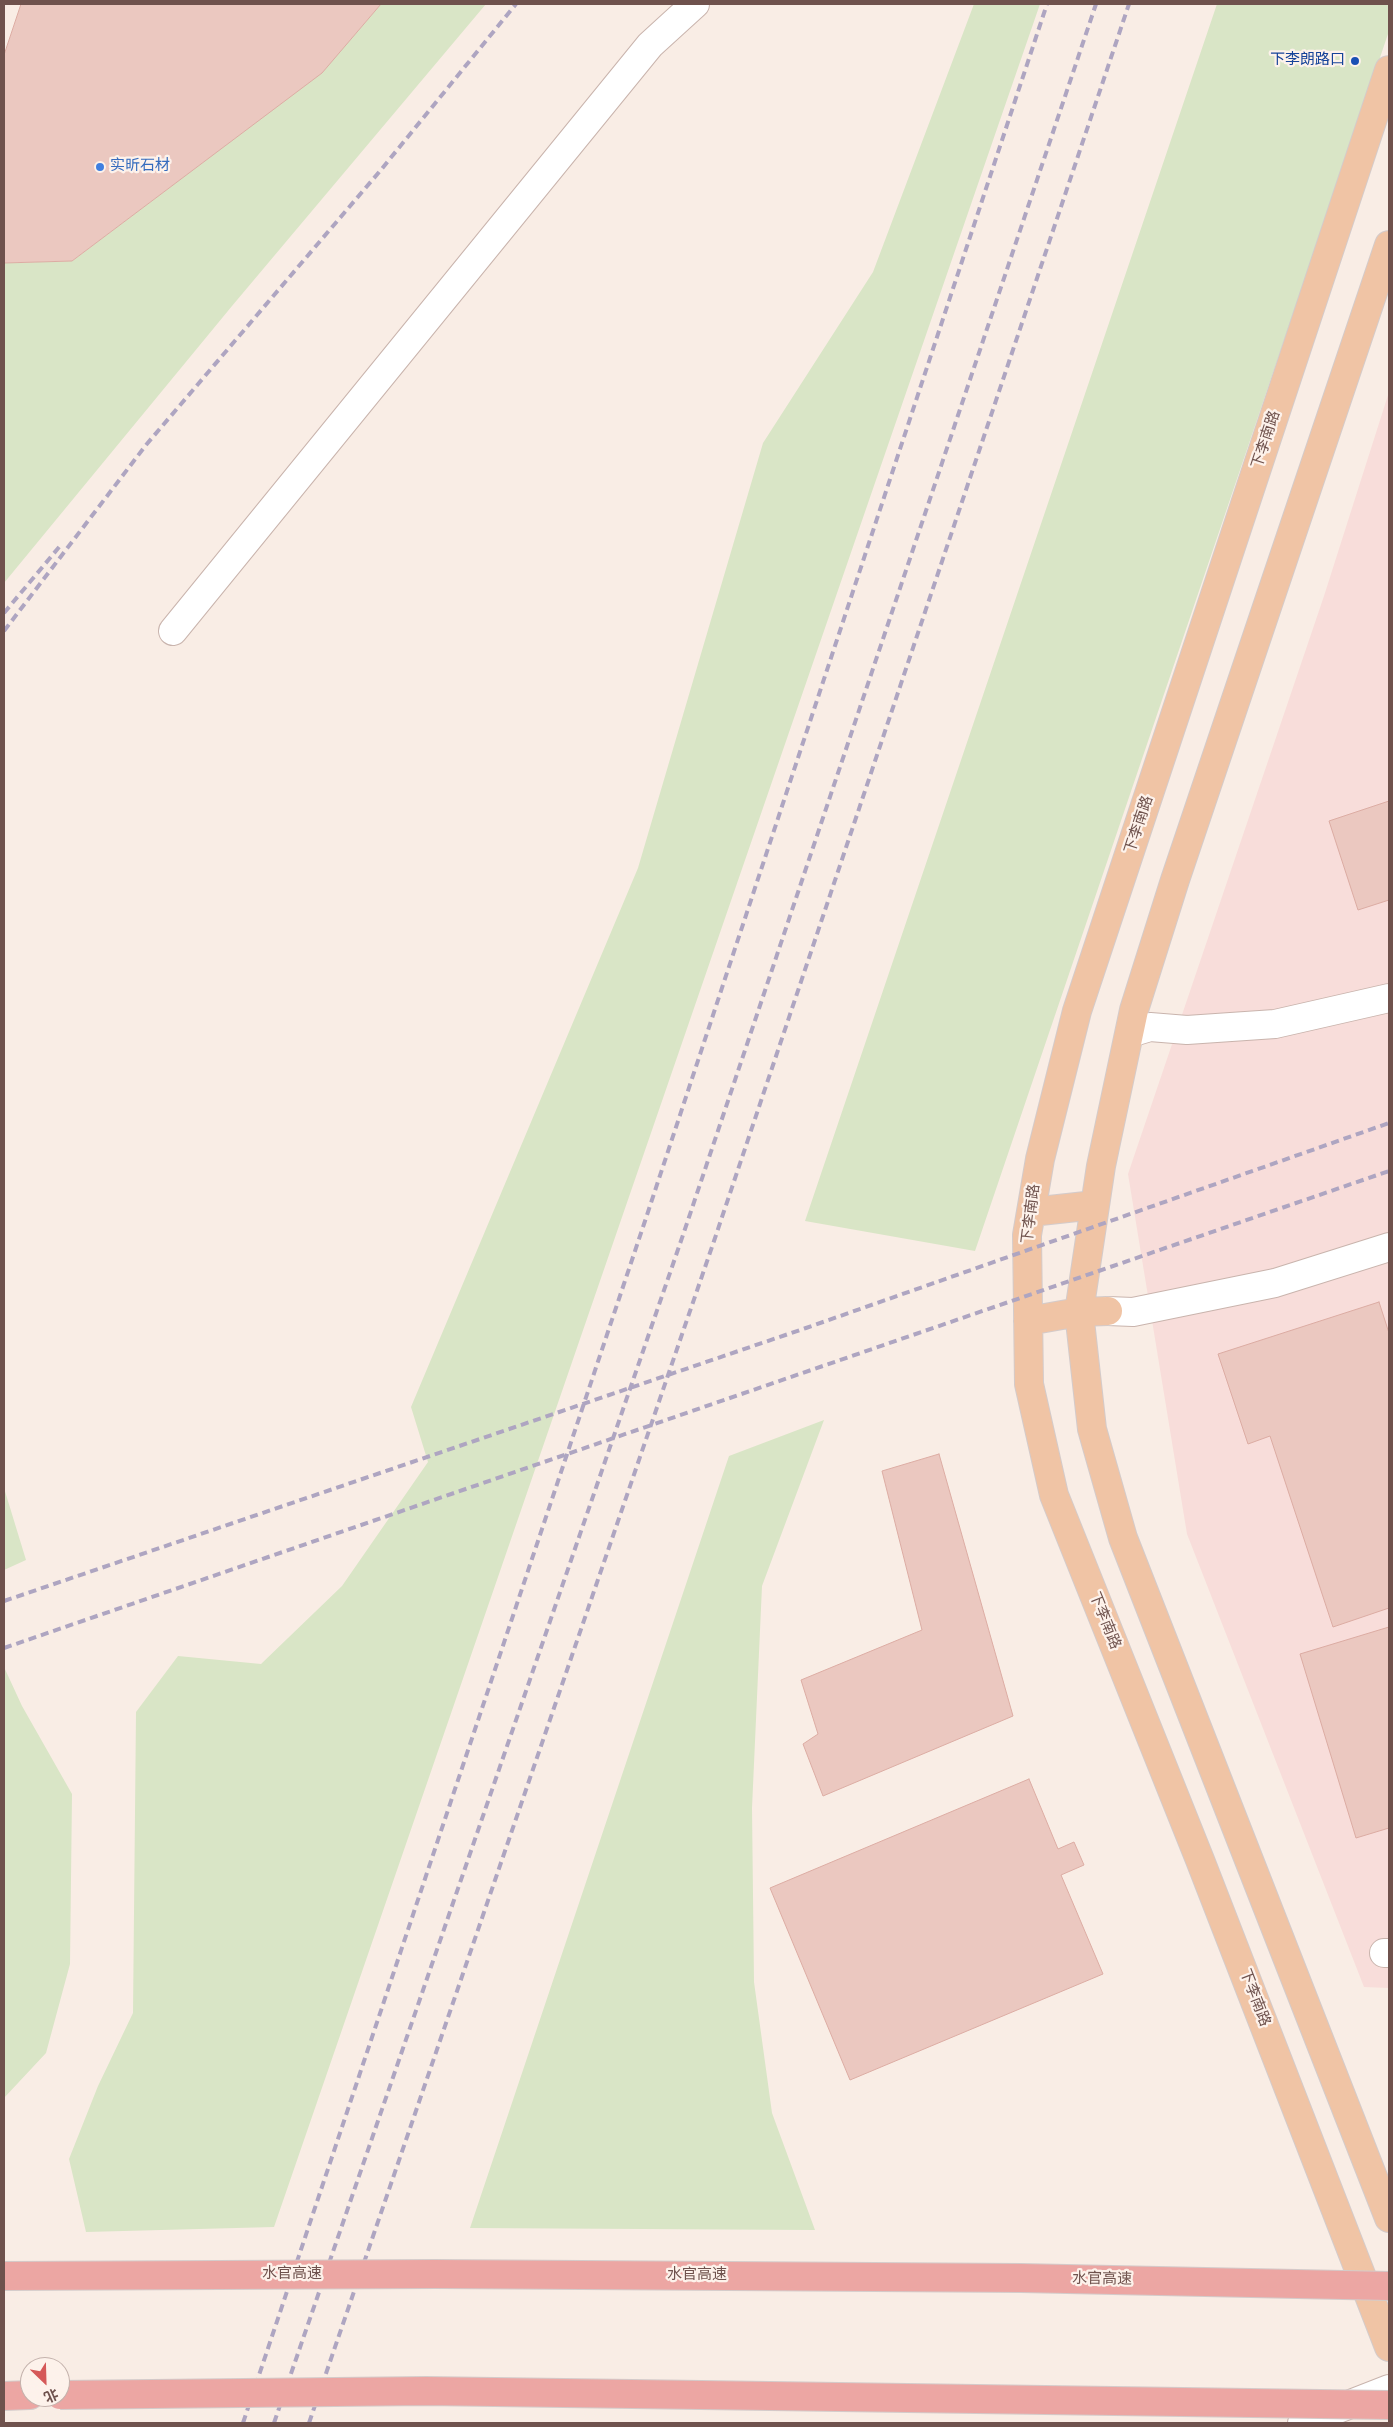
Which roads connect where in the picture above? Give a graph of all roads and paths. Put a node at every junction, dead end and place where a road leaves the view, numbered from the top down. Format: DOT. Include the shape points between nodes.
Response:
graph roads {
  1 [pos="695,4"];
  2 [pos="1389,70"];
  3 [pos="1389,245"];
  4 [pos="174,631"];
  5 [pos="1389,998"];
  6 [pos="1130,1033"];
  7 [pos="1095,1205"];
  8 [pos="1031,1212"];
  9 [pos="1389,1247"];
  10 [pos="1108,1311"];
  11 [pos="1079,1312"];
  12 [pos="1028,1321"];
  13 [pos="1389,2218"];
  14 [pos="4,2276"];
  15 [pos="1389,2286"];
  16 [pos="1389,2347"];
  17 [pos="1389,2389"];
  18 [pos="20,2395"];
  19 [pos="70,2395"];
  20 [pos="4,2396"];
  21 [pos="1389,2405"];
  22 [pos="1302,2423"];
  1 -- 4 [label="lane" via="650,45"];
  2 -- 8 [label="main road, 下李南路" via="1077,1011 1040,1159"];
  3 -- 6 [label="main road" via="1175,880 1134,1010"];
  5 -- 6 [label="lane" via="1274,1024 1187,1030 1150,1027"];
  6 -- 7 [label="main road"];
  7 -- 8 [label="main road"];
  7 -- 11 [label="main road"];
  8 -- 12 [label="main road, 下李南路" via="1027,1235"];
  9 -- 10 [label="lane" via="1275,1284 1133,1312"];
  10 -- 11 [label="main road"];
  11 -- 12 [label="main road"];
  11 -- 13 [label="main road" via="1092,1429 1123,1538"];
  12 -- 16 [label="main road, 下李南路" via="1030,1384 1054,1496 1204,1869"];
  14 -- 15 [label="highway, 水官高速, bridge" via="544,2274 1021,2278"];
  17 -- 22 [label="lane"];
  18 -- 20 [label="highway"];
  19 -- 21 [label="highway, bridge" via="426,2391"];
}
